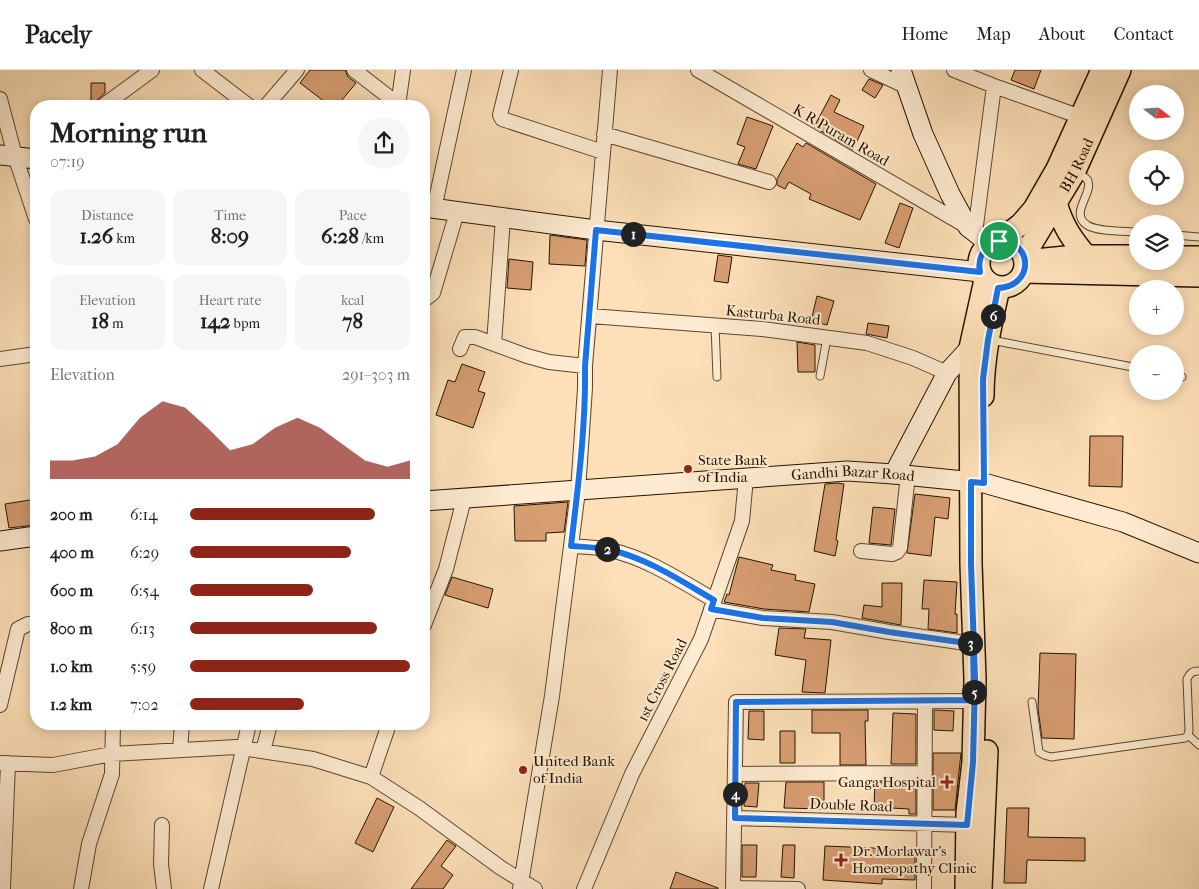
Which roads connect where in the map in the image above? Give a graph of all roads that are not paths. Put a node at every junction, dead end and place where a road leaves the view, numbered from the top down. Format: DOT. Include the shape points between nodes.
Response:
graph roads {
  1 [pos="152,70"];
  2 [pos="202,70"];
  3 [pos="297,70"];
  4 [pos="354,70"];
  5 [pos="402,70"];
  6 [pos="464,70"];
  7 [pos="511,70"];
  8 [pos="610,70"];
  9 [pos="698,70"];
  10 [pos="871,70"];
  11 [pos="954,70"];
  12 [pos="1102,70"];
  13 [pos="1120,70"];
  14 [pos="904,76"];
  15 [pos="994,86"];
  16 [pos="0,99"];
  17 [pos="111,100"];
  18 [pos="242,100"];
  19 [pos="271,100"];
  20 [pos="392,100"];
  21 [pos="399,100"];
  22 [pos="1082,117"];
  23 [pos="604,134"];
  24 [pos="603,152"];
  25 [pos="8,155"];
  26 [pos="30,158"];
  27 [pos="1074,173"];
  28 [pos="769,182"];
  29 [pos="1056,203"];
  30 [pos="430,204"];
  31 [pos="30,205"];
  32 [pos="430,208"];
  33 [pos="457,212"];
  34 [pos="503,218"];
  35 [pos="596,230"];
  36 [pos="1129,231"];
  37 [pos="983,236"];
  38 [pos="1184,236"];
  39 [pos="1199,237"];
  40 [pos="1086,256"];
  41 [pos="1129,256"];
  42 [pos="1184,256"];
  43 [pos="1199,257"];
  44 [pos="1024,263"];
  45 [pos="1199,276"];
  46 [pos="988,280"];
  47 [pos="430,295"];
  48 [pos="590,316"];
  49 [pos="715,326"];
  50 [pos="827,338"];
  51 [pos="494,344"];
  52 [pos="979,344"];
  53 [pos="460,349"];
  54 [pos="30,355"];
  55 [pos="0,359"];
  56 [pos="585,366"];
  57 [pos="1129,367"];
  58 [pos="947,373"];
  59 [pos="820,376"];
  60 [pos="717,378"];
  61 [pos="901,475"];
  62 [pos="746,478"];
  63 [pos="978,483"];
  64 [pos="578,491"];
  65 [pos="464,499"];
  66 [pos="430,501"];
  67 [pos="30,537"];
  68 [pos="0,541"];
  69 [pos="571,546"];
  70 [pos="861,551"];
  71 [pos="1199,554"];
  72 [pos="712,605"];
  73 [pos="430,609"];
  74 [pos="30,624"];
  75 [pos="973,644"];
  76 [pos="1199,671"];
  77 [pos="974,700"];
  78 [pos="925,701"];
  79 [pos="1032,702"];
  80 [pos="0,705"];
  81 [pos="113,730"];
  82 [pos="182,730"];
  83 [pos="247,730"];
  84 [pos="268,730"];
  85 [pos="386,730"];
  86 [pos="1188,735"];
  87 [pos="1199,745"];
  88 [pos="242,748"];
  89 [pos="180,750"];
  90 [pos="263,751"];
  91 [pos="112,754"];
  92 [pos="4,763"];
  93 [pos="926,773"];
  94 [pos="736,774"];
  95 [pos="370,777"];
  96 [pos="735,818"];
  97 [pos="926,824"];
  98 [pos="162,825"];
  99 [pos="967,825"];
  100 [pos="521,885"];
  101 [pos="3,889"];
  102 [pos="81,889"];
  103 [pos="164,889"];
  104 [pos="211,889"];
  105 [pos="535,889"];
  106 [pos="584,889"];
  107 [pos="733,889"];
  108 [pos="798,889"];
  109 [pos="924,889"];
  110 [pos="966,889"];
  111 [pos="981,889"];
  1 -- 17 [label="street"];
  2 -- 18 [label="street"];
  3 -- 19 [label="street"];
  4 -- 20 [label="street"];
  5 -- 21 [label="street"];
  6 -- 30 [label="street"];
  7 -- 24 [label="street" via="500,115 502,119"];
  8 -- 23 [label="street"];
  9 -- 37 [label="street, K R Puram Road"];
  10 -- 14 [label="street"];
  11 -- 15 [label="street"];
  12 -- 22 [label="main road, BH Road"];
  13 -- 27 [label="main road, BH Road"];
  14 -- 37 [label="street" via="946,186"];
  15 -- 22 [label="street"];
  15 -- 37 [label="street"];
  16 -- 25 [label="street"];
  22 -- 37 [label="main road, BH Road" via="1034,209 1021,224"];
  23 -- 24 [label="street"];
  23 -- 28 [label="street"];
  24 -- 35 [label="street"];
  25 -- 26 [label="street"];
  25 -- 31 [label="street"];
  27 -- 29 [label="main road, BH Road"];
  27 -- 36 [label="lane" via="1086,178 1089,186 1080,213 1087,226"];
  29 -- 40 [label="main road" via="1063,224"];
  29 -- 44 [label="main road, BH Road"];
  32 -- 33 [label="street"];
  33 -- 34 [label="street"];
  33 -- 47 [label="street"];
  34 -- 35 [label="street"];
  34 -- 51 [label="street"];
  35 -- 46 [label="street"];
  35 -- 48 [label="street"];
  37 -- 44 [label="main road" via="1014,244 1020,250"];
  37 -- 46 [label="main road" via="984,249 979,264"];
  38 -- 39 [label="lane"];
  40 -- 41 [label="main road"];
  40 -- 44 [label="main road"];
  42 -- 43 [label="main road"];
  44 -- 45 [label="main road"];
  44 -- 46 [label="main road" via="1020,279 1014,284 1007,287"];
  46 -- 52 [label="main road"];
  48 -- 49 [label="street, Kasturba Road"];
  48 -- 56 [label="street"];
  49 -- 50 [label="street, Kasturba Road"];
  49 -- 60 [label="lane"];
  50 -- 58 [label="street, Kasturba Road" via="867,343"];
  50 -- 59 [label="lane"];
  51 -- 53 [label="street" via="468,336"];
  51 -- 56 [label="street" via="549,362"];
  52 -- 57 [label="lane"];
  52 -- 58 [label="street"];
  52 -- 63 [label="main road" via="983,379"];
  54 -- 55 [label="street"];
  56 -- 64 [label="street"];
  58 -- 61 [label="street"];
  61 -- 62 [label="street, Gandhi Bazar Road" via="847,471"];
  61 -- 63 [label="street, Gandhi Bazar Road"];
  61 -- 70 [label="street" via="900,548 892,554"];
  62 -- 64 [label="street, Gandhi Bazar Road"];
  62 -- 72 [label="street, 1st Cross Road" via="742,521"];
  63 -- 71 [label="street, Gandhi Bazar Road" via="1123,522"];
  63 -- 75 [label="main road"];
  63 -- 111 [label="main road" via="988,679"];
  64 -- 65 [label="street, Gandhi Bazar Road"];
  64 -- 69 [label="street"];
  65 -- 66 [label="street, Gandhi Bazar Road"];
  65 -- 73 [label="street" via="446,569"];
  67 -- 68 [label="street"];
  69 -- 72 [label="street" via="609,549 637,558 673,576"];
  69 -- 100 [label="street" via="552,696"];
  72 -- 75 [label="street" via="763,618 832,622"];
  72 -- 106 [label="street, 1st Cross Road" via="701,639 632,774"];
  74 -- 80 [label="street" via="18,629"];
  75 -- 77 [label="main road"];
  76 -- 86 [label="lane" via="1194,671 1187,680"];
  77 -- 78 [label="street"];
  77 -- 99 [label="main road"];
  78 -- 93 [label="street"];
  78 -- 94 [label="street" via="736,702"];
  79 -- 86 [label="lane" via="1039,752 1051,757"];
  81 -- 91 [label="street"];
  82 -- 89 [label="street"];
  83 -- 88 [label="street"];
  84 -- 90 [label="street"];
  85 -- 95 [label="street"];
  86 -- 87 [label="lane"];
  88 -- 89 [label="street"];
  88 -- 90 [label="street"];
  88 -- 104 [label="street"];
  89 -- 91 [label="street"];
  90 -- 95 [label="street" via="314,759"];
  91 -- 92 [label="street" via="53,765"];
  91 -- 102 [label="street" via="112,774 89,844"];
  92 -- 101 [label="street"];
  93 -- 94 [label="street"];
  93 -- 97 [label="street"];
  94 -- 96 [label="street"];
  95 -- 100 [label="street" via="419,808"];
  96 -- 97 [label="street, Double Road"];
  96 -- 107 [label="street"];
  97 -- 99 [label="street, Double Road"];
  97 -- 109 [label="street"];
  98 -- 103 [label="street"];
  99 -- 110 [label="main road"];
  100 -- 105 [label="street"];
  107 -- 108 [label="street"];
}
